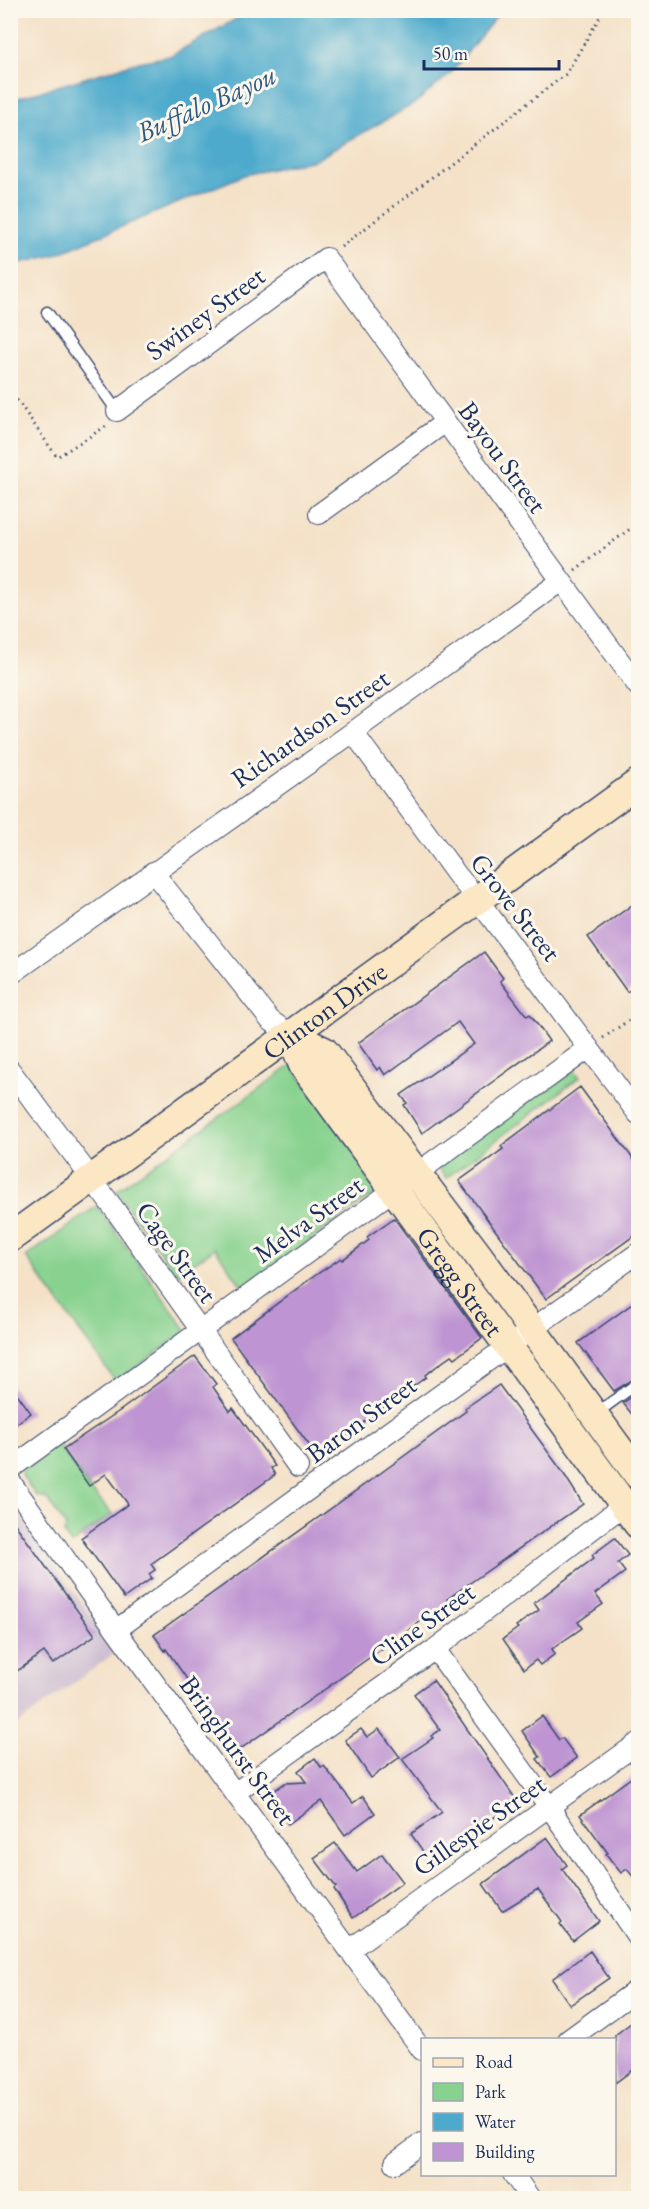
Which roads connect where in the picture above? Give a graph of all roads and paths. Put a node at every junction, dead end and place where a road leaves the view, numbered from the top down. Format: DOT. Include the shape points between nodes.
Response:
graph roads {
  1 [pos="604,10"];
  2 [pos="326,258"];
  3 [pos="47,312"];
  4 [pos="10,390"];
  5 [pos="117,411"];
  6 [pos="444,423"];
  7 [pos="319,514"];
  8 [pos="639,523"];
  9 [pos="561,581"];
  10 [pos="639,686"];
  11 [pos="353,732"];
  12 [pos="639,783"];
  13 [pos="153,872"];
  14 [pos="478,900"];
  15 [pos="10,975"];
  16 [pos="639,1014"];
  17 [pos="291,1035"];
  18 [pos="589,1048"];
  19 [pos="10,1070"];
  20 [pos="639,1114"];
  21 [pos="91,1180"];
  22 [pos="406,1182"];
  23 [pos="10,1238"];
  24 [pos="639,1254"];
  25 [pos="201,1331"];
  26 [pos="532,1331"];
  27 [pos="508,1347"];
  28 [pos="639,1383"];
  29 [pos="594,1415"];
  30 [pos="298,1467"];
  31 [pos="10,1469"];
  32 [pos="639,1475"];
  33 [pos="10,1481"];
  34 [pos="634,1510"];
  35 [pos="116,1630"];
  36 [pos="435,1649"];
  37 [pos="639,1743"];
  38 [pos="236,1792"];
  39 [pos="550,1808"];
  40 [pos="639,1938"];
  41 [pos="350,1950"];
  42 [pos="639,1989"];
  43 [pos="571,2038"];
  44 [pos="421,2047"];
  45 [pos="421,2144"];
  46 [pos="395,2163"];
  47 [pos="514,2176"];
  48 [pos="530,2199"];
  1 -- 2 [label="path" via="566,74"];
  2 -- 5 [label="street, Swiney Street"];
  2 -- 6 [label="street, Bayou Street"];
  3 -- 5 [label="lane"];
  4 -- 5 [label="path" via="57,458 110,423"];
  6 -- 7 [label="street"];
  6 -- 9 [label="street, Bayou Street"];
  8 -- 9 [label="path"];
  9 -- 10 [label="street, Bayou Street"];
  9 -- 11 [label="street, Richardson Street"];
  11 -- 13 [label="street, Richardson Street"];
  11 -- 14 [label="street, Grove Street"];
  12 -- 14 [label="street, Clinton Drive"];
  13 -- 15 [label="street, Richardson Street"];
  13 -- 17 [label="street" via="270,1020"];
  14 -- 17 [label="street, Clinton Drive"];
  14 -- 18 [label="street, Grove Street"];
  16 -- 18 [label="path"];
  17 -- 21 [label="street, Clinton Drive"];
  17 -- 22 [label="street, Gregg Street" via="303,1065"];
  18 -- 20 [label="street, Grove Street"];
  18 -- 22 [label="street, Melva Street"];
  19 -- 21 [label="street, Cage Street"];
  21 -- 23 [label="street, Clinton Drive"];
  21 -- 25 [label="street, Cage Street"];
  22 -- 25 [label="street, Melva Street"];
  22 -- 26 [label="street, Gregg Street"];
  22 -- 27 [label="street, Gregg Street"];
  24 -- 26 [label="street, Baron Street"];
  25 -- 30 [label="street, Cage Street"];
  25 -- 31 [label="street, Melva Street"];
  26 -- 27 [label="street, Baron Street"];
  26 -- 29 [label="street, Gregg Street"];
  27 -- 34 [label="street, Gregg Street"];
  27 -- 35 [label="street, Baron Street"];
  28 -- 29 [label="lane"];
  29 -- 32 [label="street, Gregg Street"];
  33 -- 35 [label="street, Bringhurst Street"];
  34 -- 36 [label="street, Cline Street"];
  35 -- 38 [label="street, Bringhurst Street"];
  36 -- 38 [label="street, Cline Street"];
  36 -- 39 [label="street"];
  37 -- 39 [label="street, Gillespie Street"];
  38 -- 41 [label="street, Bringhurst Street"];
  39 -- 40 [label="street"];
  39 -- 41 [label="street, Gillespie Street"];
  41 -- 44 [label="street, Bringhurst Street"];
  42 -- 43 [label="street"];
  45 -- 46 [label="street"];
  47 -- 48 [label="street"];
}
